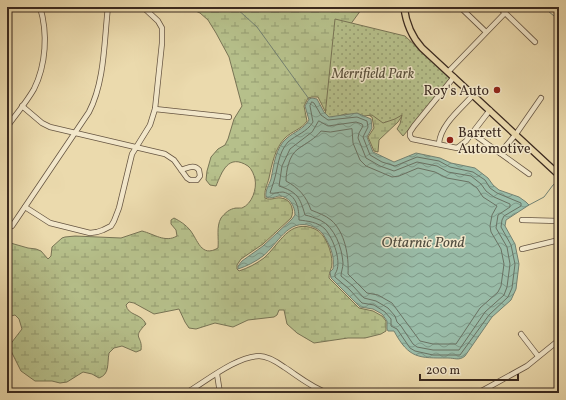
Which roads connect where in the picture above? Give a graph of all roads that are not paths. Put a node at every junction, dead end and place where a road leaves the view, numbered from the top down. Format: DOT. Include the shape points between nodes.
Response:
graph roads {
  1 [pos="40,7"];
  2 [pos="108,7"];
  3 [pos="143,7"];
  4 [pos="404,7"];
  5 [pos="460,7"];
  6 [pos="499,7"];
  7 [pos="505,13"];
  8 [pos="486,32"];
  9 [pos="535,42"];
  10 [pos="448,72"];
  11 [pos="454,77"];
  12 [pos="473,95"];
  13 [pos="541,98"];
  14 [pos="22,106"];
  15 [pos="155,109"];
  16 [pos="490,110"];
  17 [pos="229,117"];
  18 [pos="7,127"];
  19 [pos="75,133"];
  20 [pos="472,133"];
  21 [pos="516,134"];
  22 [pos="439,143"];
  23 [pos="136,147"];
  24 [pos="500,153"];
  25 [pos="181,170"];
  26 [pos="529,174"];
  27 [pos="559,175"];
  28 [pos="25,208"];
  29 [pos="522,220"];
  30 [pos="559,221"];
  31 [pos="12,226"];
  32 [pos="559,240"];
  33 [pos="522,249"];
  34 [pos="521,334"];
  35 [pos="559,340"];
  36 [pos="538,356"];
  37 [pos="217,374"];
  38 [pos="186,393"];
  39 [pos="220,393"];
  40 [pos="328,393"];
  41 [pos="478,393"];
  1 -- 14 [label="street" via="45,30 43,60 37,83"];
  2 -- 19 [label="street" via="98,94"];
  3 -- 15 [label="street" via="162,28"];
  4 -- 10 [label="main road" via="408,26 418,43"];
  5 -- 8 [label="street"];
  6 -- 7 [label="street"];
  7 -- 8 [label="street"];
  7 -- 9 [label="street"];
  8 -- 10 [label="street"];
  10 -- 11 [label="main road"];
  11 -- 12 [label="main road"];
  11 -- 22 [label="street" via="410,132 412,139"];
  12 -- 16 [label="main road"];
  12 -- 22 [label="street" via="445,126"];
  13 -- 21 [label="street"];
  14 -- 18 [label="street"];
  14 -- 19 [label="street" via="42,124"];
  15 -- 17 [label="street"];
  15 -- 23 [label="street" via="150,125"];
  16 -- 20 [label="street"];
  16 -- 21 [label="main road"];
  19 -- 23 [label="street"];
  19 -- 28 [label="street"];
  20 -- 22 [label="street" via="457,148"];
  20 -- 24 [label="street"];
  21 -- 24 [label="street"];
  21 -- 27 [label="main road"];
  23 -- 25 [label="street" via="168,155"];
  23 -- 28 [label="street" via="114,221 104,230 90,233 50,223"];
  24 -- 26 [label="street"];
  28 -- 31 [label="street"];
  29 -- 30 [label="street"];
  32 -- 33 [label="street"];
  34 -- 36 [label="street"];
  35 -- 36 [label="street"];
  36 -- 41 [label="street" via="527,366"];
  37 -- 38 [label="street"];
  37 -- 39 [label="street"];
  37 -- 40 [label="street" via="246,359 265,357 311,386"];
}
